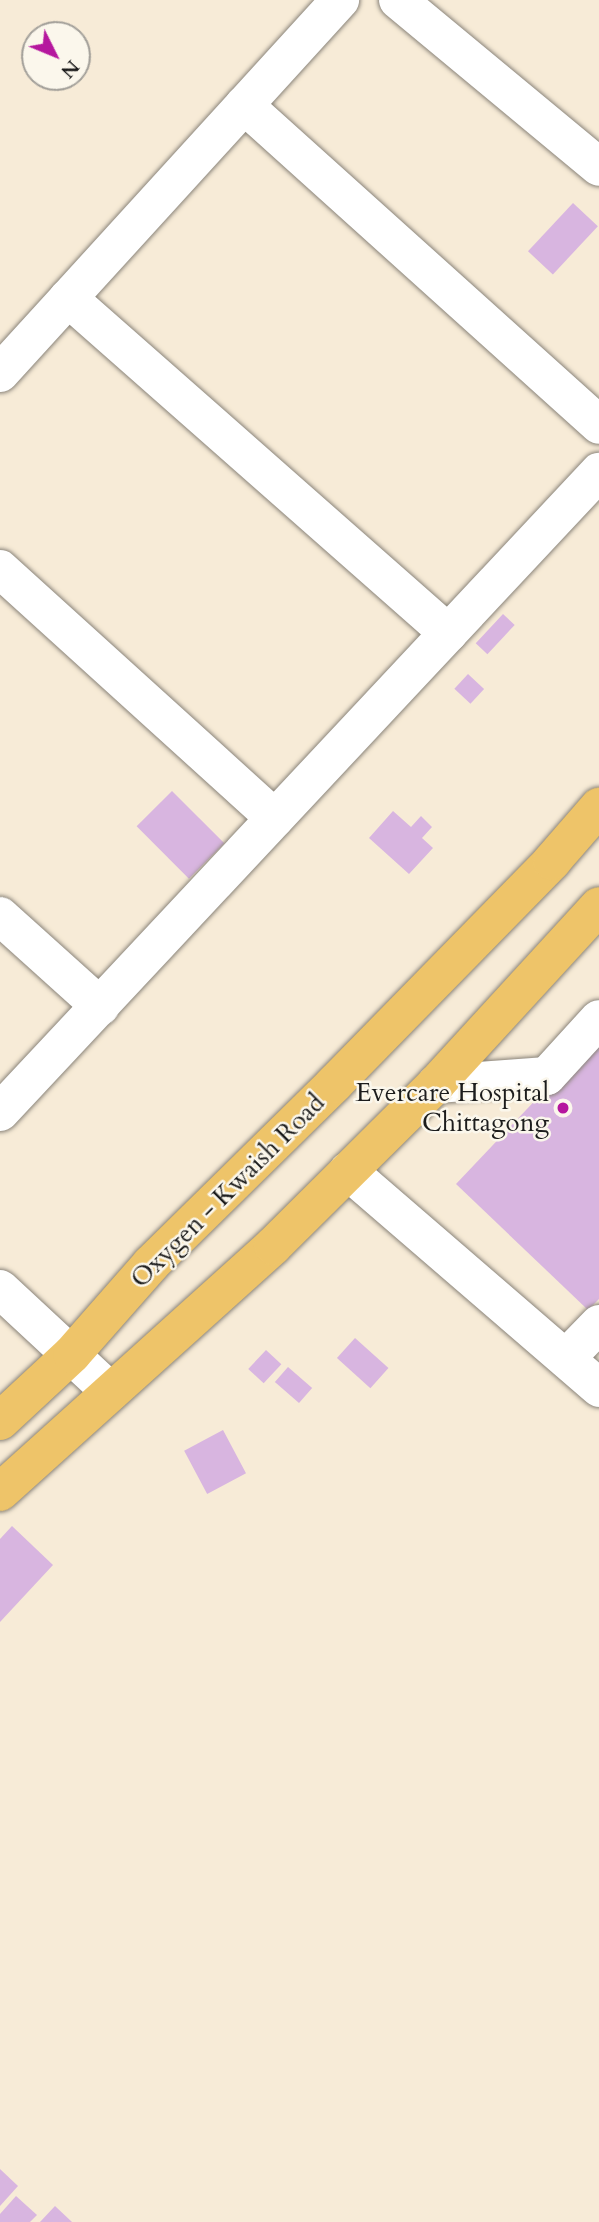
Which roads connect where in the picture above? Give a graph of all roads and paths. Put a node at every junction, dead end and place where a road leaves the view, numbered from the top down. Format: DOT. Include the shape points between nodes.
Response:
graph roads {
  1 [pos="340,0"];
  2 [pos="398,0"];
  3 [pos="244,105"];
  4 [pos="599,167"];
  5 [pos="68,298"];
  6 [pos="0,373"];
  7 [pos="599,425"];
  8 [pos="599,472"];
  9 [pos="0,569"];
  10 [pos="448,633"];
  11 [pos="599,807"];
  12 [pos="275,818"];
  13 [pos="599,906"];
  14 [pos="0,916"];
  15 [pos="100,1006"];
  16 [pos="599,1019"];
  17 [pos="436,1084"];
  18 [pos="0,1112"];
  19 [pos="348,1171"];
  20 [pos="0,1290"];
  21 [pos="72,1354"];
  22 [pos="599,1388"];
  23 [pos="111,1392"];
  24 [pos="0,1421"];
  25 [pos="0,1492"];
  1 -- 3 [label="street"];
  2 -- 4 [label="street"];
  3 -- 5 [label="street"];
  3 -- 7 [label="street"];
  5 -- 6 [label="street"];
  5 -- 10 [label="street"];
  8 -- 10 [label="street"];
  9 -- 12 [label="street"];
  10 -- 12 [label="street"];
  11 -- 21 [label="main road, Oxygen - Kwaish Road" via="353,1065 151,1264"];
  12 -- 15 [label="street"];
  13 -- 17 [label="main road"];
  14 -- 15 [label="street"];
  15 -- 18 [label="street"];
  16 -- 17 [label="street" via="547,1076"];
  17 -- 19 [label="main road"];
  19 -- 22 [label="street"];
  19 -- 23 [label="main road" via="273,1246"];
  20 -- 21 [label="street"];
  21 -- 23 [label="street"];
  21 -- 24 [label="main road, Oxygen - Kwaish Road"];
  23 -- 25 [label="main road"];
}
